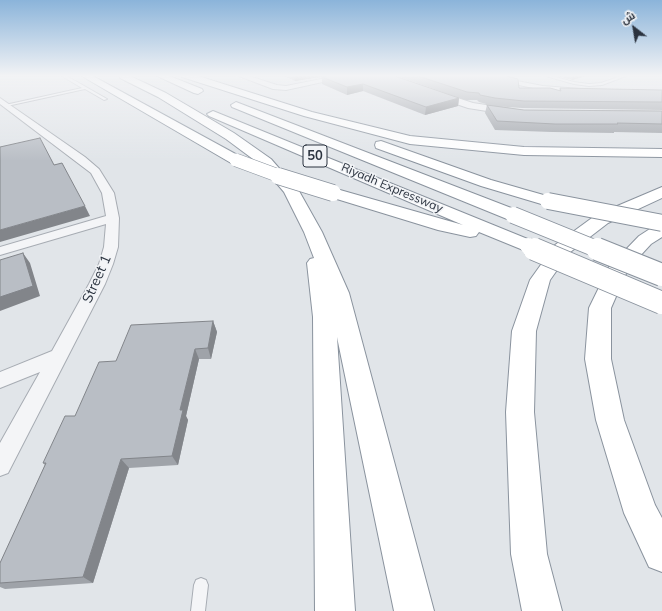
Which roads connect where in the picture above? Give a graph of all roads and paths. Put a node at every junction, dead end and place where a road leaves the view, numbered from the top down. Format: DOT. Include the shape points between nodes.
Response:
graph roads {
  1 [pos="135,104"];
  2 [pos="157,104"];
  3 [pos="176,104"];
  4 [pos="188,104"];
  5 [pos="231,104"];
  6 [pos="270,104"];
  7 [pos="274,104"];
  8 [pos="464,104"];
  9 [pos="4,105"];
  10 [pos="522,113"];
  11 [pos="230,136"];
  12 [pos="662,153"];
  13 [pos="662,192"];
  14 [pos="113,218"];
  15 [pos="662,223"];
  16 [pos="662,229"];
  17 [pos="313,232"];
  18 [pos="509,237"];
  19 [pos="0,251"];
  20 [pos="662,275"];
  21 [pos="662,303"];
  22 [pos="59,356"];
  23 [pos="0,380"];
  24 [pos="0,465"];
  25 [pos="662,554"];
  26 [pos="201,585"];
  27 [pos="198,611"];
  28 [pos="335,611"];
  29 [pos="414,611"];
  30 [pos="542,611"];
  1 -- 18 [label="highway, bridge" via="236,160 265,172 444,226"];
  2 -- 11 [label="highway"];
  3 -- 11 [label="highway"];
  4 -- 18 [label="highway, Riyadh Expressway / 50"];
  5 -- 20 [label="highway, Riyadh Expressway / 50, bridge"];
  6 -- 15 [label="highway, bridge" via="521,194 548,202"];
  7 -- 12 [label="highway" via="410,140 524,150"];
  8 -- 10 [label="street"];
  9 -- 14 [label="street, Street 1" via="42,138 88,164 108,193"];
  11 -- 17 [label="highway" via="266,162 291,191"];
  13 -- 30 [label="highway" via="602,219 562,249 540,280 524,331 520,412 529,554"];
  14 -- 19 [label="street"];
  14 -- 22 [label="street, Street 1" via="113,232 106,264"];
  16 -- 25 [label="highway" via="645,240 619,267 600,308 598,359 610,420 641,514"];
  17 -- 28 [label="highway" via="324,317"];
  17 -- 29 [label="highway" via="338,293"];
  18 -- 21 [label="highway, Riyadh Expressway / 50, bridge"];
  22 -- 23 [label="street"];
  22 -- 24 [label="street, Street 1"];
  26 -- 27 [label="lane"];
}
